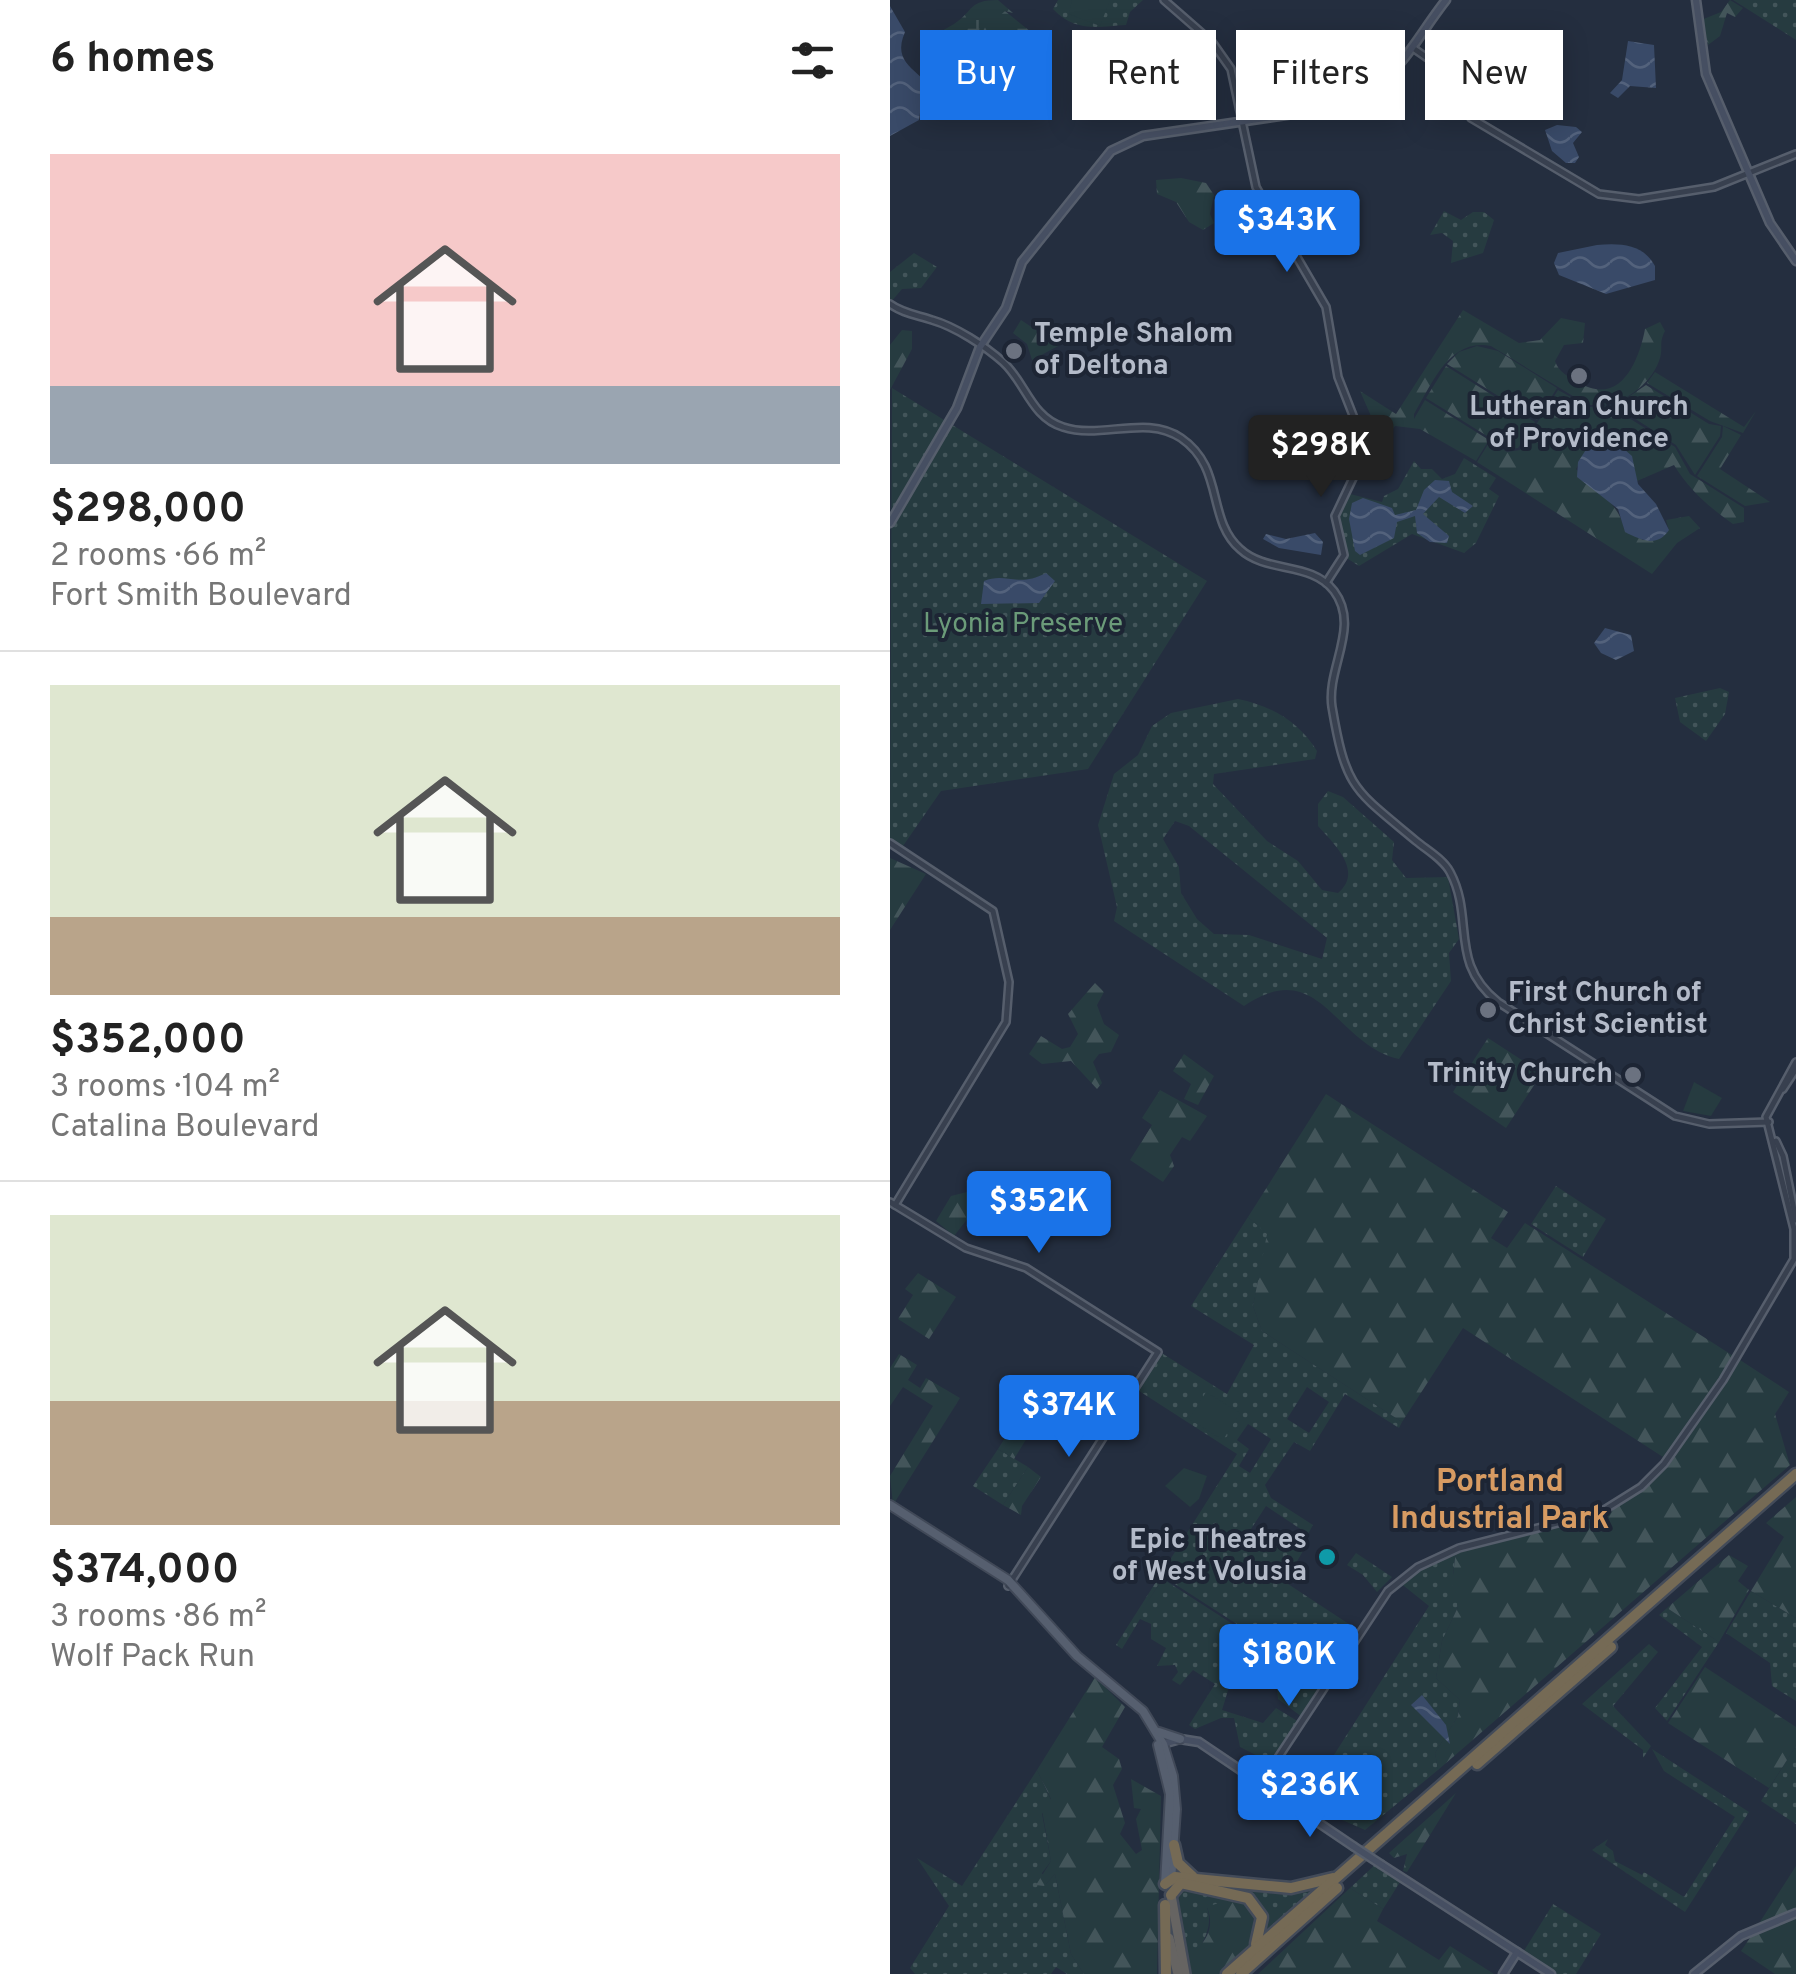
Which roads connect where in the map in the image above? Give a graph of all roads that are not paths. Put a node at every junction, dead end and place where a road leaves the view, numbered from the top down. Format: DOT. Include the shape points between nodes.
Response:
graph roads {
  1 [pos="1164,0"];
  2 [pos="1448,0"];
  3 [pos="1696,0"];
  4 [pos="1413,48"];
  5 [pos="1243,122"];
  6 [pos="1796,154"];
  7 [pos="1749,174"];
  8 [pos="1796,261"];
  9 [pos="890,304"];
  10 [pos="980,347"];
  11 [pos="890,523"];
  12 [pos="1326,583"];
  13 [pos="890,843"];
  14 [pos="1796,1066"];
  15 [pos="1768,1122"];
  16 [pos="893,1204"];
  17 [pos="1796,1220"];
  18 [pos="1796,1263"];
  19 [pos="1723,1380"];
  20 [pos="1796,1474"];
  21 [pos="1796,1482"];
  22 [pos="890,1508"];
  23 [pos="1010,1584"];
  24 [pos="1121,1691"];
  25 [pos="1153,1725"];
  26 [pos="1180,1739"];
  27 [pos="1161,1747"];
  28 [pos="1229,1764"];
  29 [pos="1260,1785"];
  30 [pos="1174,1845"];
  31 [pos="1348,1870"];
  32 [pos="1168,1880"];
  33 [pos="1204,1880"];
  34 [pos="1168,1900"];
  35 [pos="1796,1913"];
  36 [pos="1250,1952"];
  37 [pos="1517,1952"];
  38 [pos="1166,1974"];
  39 [pos="1178,1974"];
  40 [pos="1185,1974"];
  41 [pos="1227,1974"];
  42 [pos="1243,1974"];
  43 [pos="1503,1974"];
  44 [pos="1550,1974"];
  45 [pos="1696,1974"];
  1 -- 5 [label="street" via="1226,60"];
  2 -- 4 [label="main road"];
  3 -- 7 [label="main road" via="1702,63"];
  4 -- 5 [label="main road" via="1388,80 1357,100"];
  4 -- 7 [label="street" via="1443,70 1478,123 1599,194 1639,199"];
  5 -- 10 [label="main road" via="1143,136 1110,151 1031,247 1006,308"];
  5 -- 12 [label="street" via="1256,187 1326,307 1338,378 1356,423 1354,476 1335,516 1344,555"];
  6 -- 7 [label="street"];
  7 -- 8 [label="main road" via="1775,233"];
  9 -- 10 [label="street"];
  10 -- 11 [label="main road" via="957,408"];
  10 -- 12 [label="street" via="1013,372 1038,411 1058,426 1156,428 1185,440 1215,482 1219,513 1235,544 1265,564 1305,571"];
  12 -- 15 [label="street" via="1345,624 1330,692 1343,769 1358,792 1450,873 1466,958 1478,984 1672,1114 1709,1124"];
  13 -- 16 [label="street" via="992,911 1010,996 998,1040"];
  14 -- 15 [label="street"];
  15 -- 17 [label="street" via="1783,1156"];
  15 -- 19 [label="street" via="1796,1248"];
  16 -- 23 [label="street" via="966,1248 1026,1268 1158,1352"];
  18 -- 19 [label="street"];
  19 -- 29 [label="street" via="1664,1464 1627,1498 1588,1517 1457,1548 1388,1591"];
  20 -- 31 [label="highway"];
  21 -- 42 [label="highway"];
  22 -- 23 [label="main road"];
  23 -- 24 [label="main road" via="1077,1656"];
  24 -- 25 [label="main road"];
  24 -- 27 [label="main road"];
  25 -- 26 [label="main road"];
  25 -- 27 [label="main road"];
  26 -- 27 [label="main road"];
  26 -- 28 [label="main road" via="1198,1742"];
  27 -- 28 [label="main road" via="1190,1743"];
  27 -- 30 [label="main road" via="1176,1793"];
  27 -- 32 [label="main road" via="1170,1794"];
  28 -- 29 [label="main road"];
  29 -- 37 [label="main road, bridge"];
  30 -- 32 [label="main road"];
  30 -- 33 [label="highway" via="1182,1868"];
  31 -- 33 [label="highway" via="1302,1888"];
  31 -- 36 [label="highway"];
  32 -- 33 [label="highway"];
  32 -- 34 [label="highway"];
  34 -- 36 [label="highway" via="1181,1882 1250,1899 1262,1922"];
  34 -- 38 [label="highway"];
  34 -- 39 [label="highway"];
  34 -- 40 [label="highway"];
  35 -- 45 [label="main road" via="1755,1928"];
  36 -- 41 [label="highway"];
  37 -- 43 [label="main road"];
  37 -- 44 [label="main road"];
}
